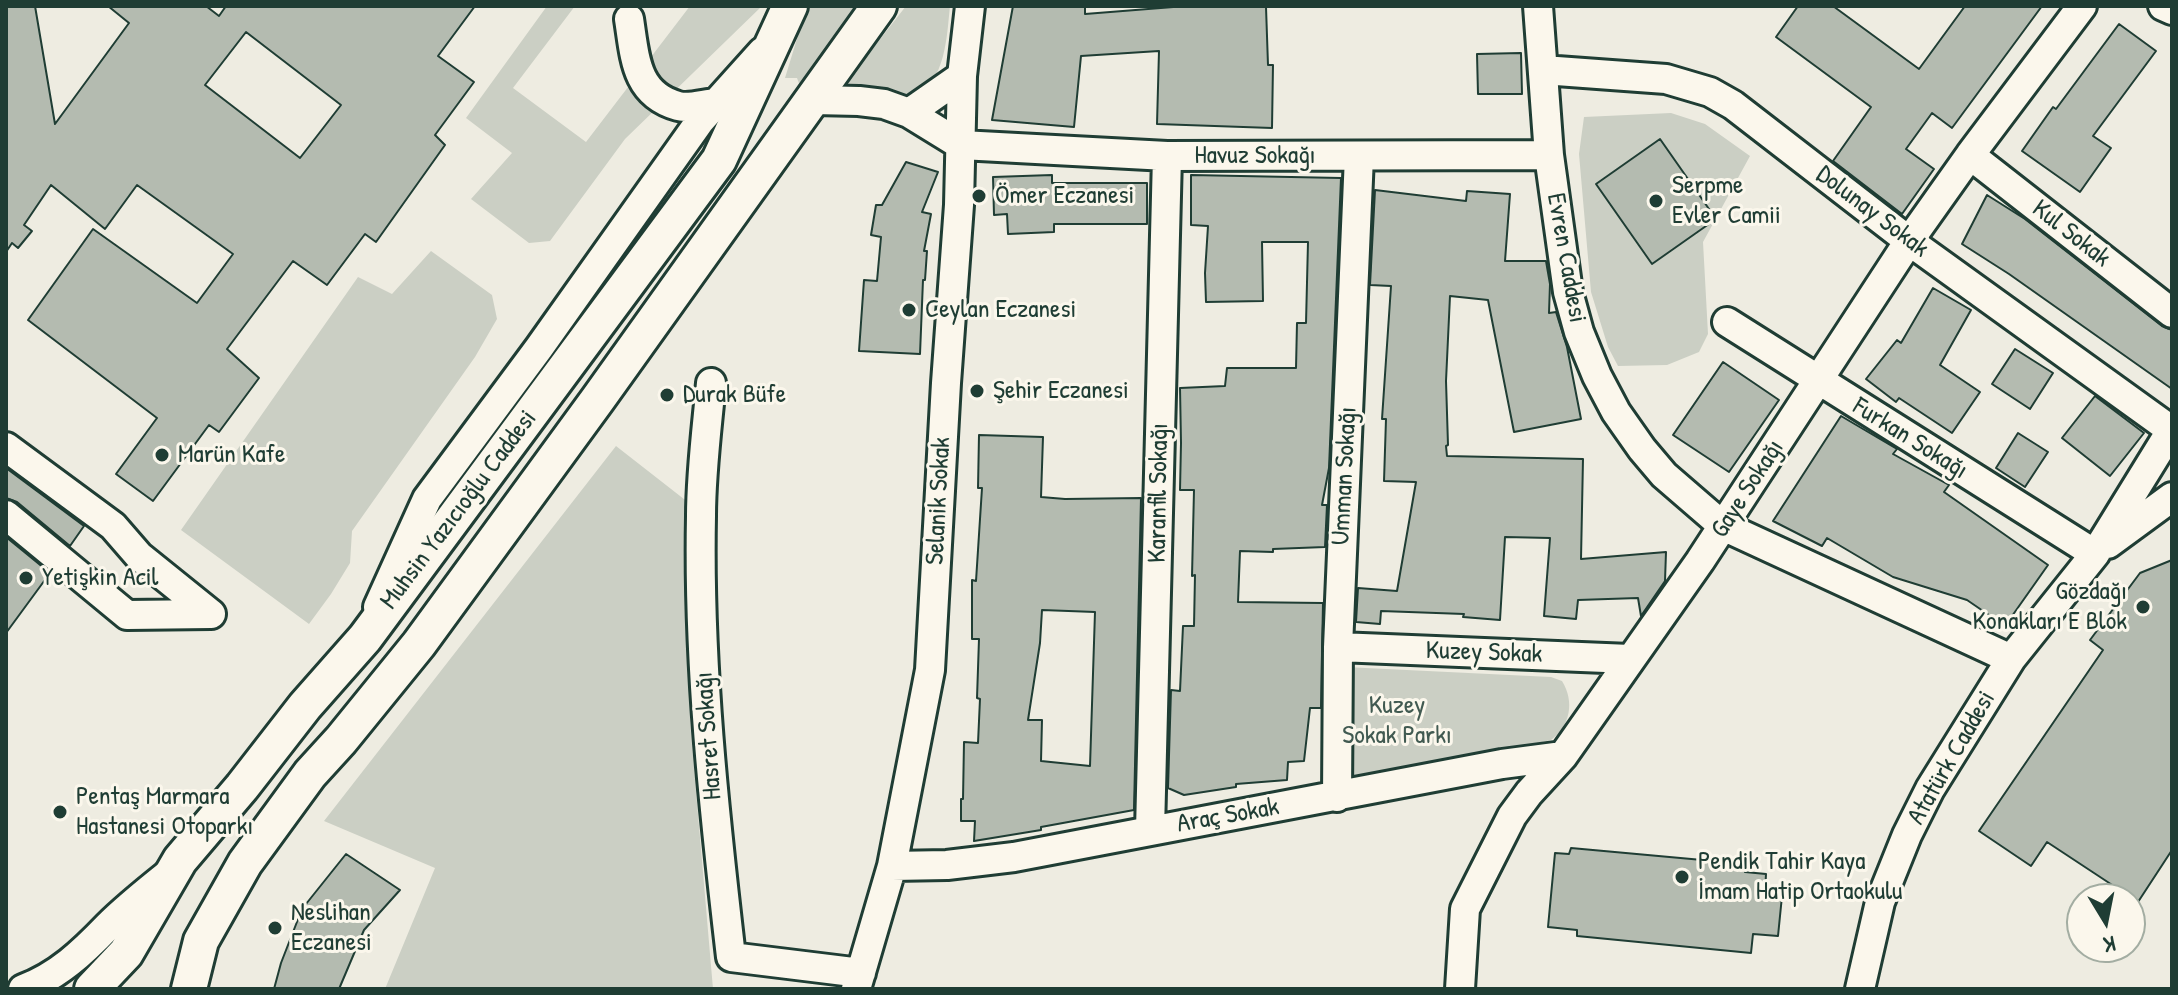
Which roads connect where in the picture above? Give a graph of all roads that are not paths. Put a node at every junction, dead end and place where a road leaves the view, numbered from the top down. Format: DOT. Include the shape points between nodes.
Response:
graph roads {
  1 [pos="790,6"];
  2 [pos="879,6"];
  3 [pos="970,6"];
  4 [pos="1538,6"];
  5 [pos="2082,6"];
  6 [pos="2163,6"];
  7 [pos="2172,10"];
  8 [pos="629,19"];
  9 [pos="773,39"];
  10 [pos="1543,70"];
  11 [pos="962,76"];
  12 [pos="814,100"];
  13 [pos="716,103"];
  14 [pos="909,113"];
  15 [pos="961,145"];
  16 [pos="1549,155"];
  17 [pos="1970,155"];
  18 [pos="1167,156"];
  19 [pos="1359,156"];
  20 [pos="1909,241"];
  21 [pos="2172,313"];
  22 [pos="1727,322"];
  23 [pos="1819,382"];
  24 [pos="711,383"];
  25 [pos="2172,429"];
  26 [pos="6,447"];
  27 [pos="2172,497"];
  28 [pos="6,515"];
  29 [pos="1723,526"];
  30 [pos="2095,554"];
  31 [pos="365,638"];
  32 [pos="1338,647"];
  33 [pos="1630,659"];
  34 [pos="2011,659"];
  35 [pos="1563,756"];
  36 [pos="1337,797"];
  37 [pos="1150,830"];
  38 [pos="892,866"];
  39 [pos="173,871"];
  40 [pos="859,981"];
  41 [pos="23,989"];
  42 [pos="92,989"];
  43 [pos="189,989"];
  44 [pos="1460,989"];
  45 [pos="1860,989"];
  1 -- 9 [label="main road, Muhsin Yazıcıoğlu Caddesi"];
  2 -- 12 [label="main road, Muhsin Yazıcıoğlu Caddesi"];
  3 -- 11 [label="street, Selanik Sokak"];
  4 -- 10 [label="street, Evren Caddesi"];
  5 -- 17 [label="street, Gaye Sokağı"];
  6 -- 7 [label="street"];
  8 -- 13 [label="street" via="638,70 649,91 679,107"];
  9 -- 13 [label="street"];
  9 -- 31 [label="main road, Muhsin Yazıcıoğlu Caddesi" via="719,160"];
  10 -- 16 [label="street, Evren Caddesi"];
  10 -- 20 [label="street, Dolunay Sokak" via="1666,79 1710,92"];
  11 -- 14 [label="street"];
  11 -- 15 [label="street, Selanik Sokak"];
  12 -- 14 [label="street" via="884,104"];
  12 -- 43 [label="main road, Muhsin Yazıcıoğlu Caddesi" via="419,644 310,774 245,863 201,941"];
  13 -- 31 [label="street" via="427,499"];
  14 -- 15 [label="street"];
  15 -- 18 [label="street, Havuz Sokağı"];
  15 -- 38 [label="street, Selanik Sokak" via="930,670"];
  16 -- 19 [label="street, Havuz Sokağı"];
  16 -- 29 [label="street, Evren Caddesi" via="1568,292 1597,376 1642,449"];
  17 -- 20 [label="street, Gaye Sokağı"];
  17 -- 21 [label="street, Kul Sokak"];
  18 -- 19 [label="street, Havuz Sokağı"];
  18 -- 37 [label="street, Karanfil Sokağı"];
  19 -- 32 [label="street, Umman Sokağı"];
  20 -- 23 [label="street, Gaye Sokağı"];
  20 -- 25 [label="street, Dolunay Sokak"];
  22 -- 23 [label="street, Furkan Sokağı"];
  23 -- 29 [label="street, Gaye Sokağı"];
  23 -- 30 [label="street, Furkan Sokağı"];
  24 -- 40 [label="street, Hasret Sokağı" via="701,514 702,626 714,811 731,957"];
  25 -- 30 [label="street, Atatürk Caddesi"];
  26 -- 28 [label="street" via="113,526 139,556 211,614 127,615"];
  27 -- 30 [label="street, Atatürk Caddesi"];
  29 -- 33 [label="street, Gaye Sokağı"];
  29 -- 34 [label="street, Evren Caddesi"];
  30 -- 34 [label="street, Atatürk Caddesi"];
  31 -- 39 [label="main road, Muhsin Yazıcıoğlu Caddesi"];
  32 -- 33 [label="street, Kuzey Sokak"];
  32 -- 36 [label="street, Umman Sokağı"];
  33 -- 35 [label="street, Gaye Sokağı"];
  34 -- 45 [label="street, Atatürk Caddesi" via="1907,835 1880,902"];
  35 -- 36 [label="street, Araç Sokak"];
  35 -- 44 [label="street, Gaye Sokağı" via="1512,816 1465,909"];
  36 -- 37 [label="street, Araç Sokak"];
  37 -- 38 [label="street, Araç Sokak" via="1014,857"];
  38 -- 40 [label="street, Selanik Sokak"];
  39 -- 41 [label="street" via="73,961"];
  39 -- 42 [label="main road, Muhsin Yazıcıoğlu Caddesi" via="126,953"];
}
